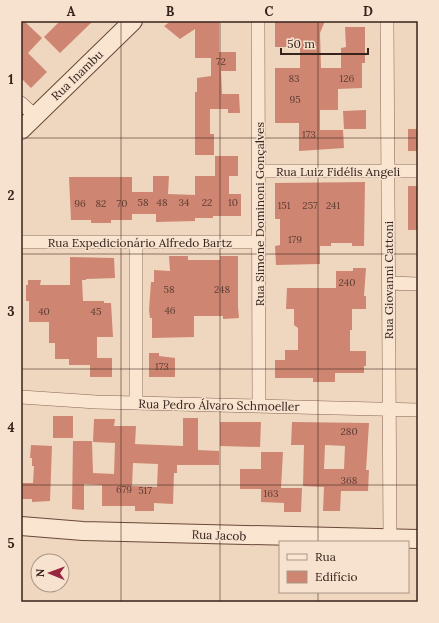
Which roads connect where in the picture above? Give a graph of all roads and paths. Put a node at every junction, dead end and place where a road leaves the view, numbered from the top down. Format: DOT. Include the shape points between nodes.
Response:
graph roads {
  1 [pos="133,21"];
  2 [pos="258,21"];
  3 [pos="387,21"];
  4 [pos="21,103"];
  5 [pos="34,116"];
  6 [pos="21,130"];
  7 [pos="258,171"];
  8 [pos="388,171"];
  9 [pos="418,171"];
  10 [pos="21,242"];
  11 [pos="136,242"];
  12 [pos="258,242"];
  13 [pos="388,284"];
  14 [pos="418,284"];
  15 [pos="21,397"];
  16 [pos="136,403"];
  17 [pos="259,406"];
  18 [pos="389,409"];
  19 [pos="418,410"];
  20 [pos="21,526"];
  21 [pos="390,539"];
  22 [pos="418,539"];
  1 -- 5 [label="street, Rua Inambu"];
  2 -- 7 [label="street, Rua Simone Dominoni Gonçalves"];
  3 -- 8 [label="street, Rua Giovanni Cattoni"];
  4 -- 5 [label="street"];
  5 -- 6 [label="street, Rua Inambu"];
  7 -- 8 [label="street, Rua Luiz Fidélis Angeli"];
  7 -- 12 [label="street, Rua Simone Dominoni Gonçalves"];
  8 -- 9 [label="street, Rua Luiz Fidélis Angeli"];
  8 -- 13 [label="street, Rua Giovanni Cattoni"];
  10 -- 11 [label="street, Rua Expedicionário Alfredo Bartz"];
  11 -- 12 [label="street, Rua Expedicionário Alfredo Bartz"];
  11 -- 16 [label="street"];
  12 -- 17 [label="street, Rua Simone Dominoni Gonçalves"];
  13 -- 14 [label="street"];
  13 -- 18 [label="street, Rua Giovanni Cattoni"];
  15 -- 16 [label="street, Rua Pedro Álvaro Schmoeller"];
  16 -- 17 [label="street, Rua Pedro Álvaro Schmoeller"];
  17 -- 18 [label="street, Rua Pedro Álvaro Schmoeller"];
  18 -- 19 [label="street, Rua Pedro Álvaro Schmoeller"];
  18 -- 21 [label="street, Rua Giovanni Cattoni"];
  20 -- 21 [label="street, Rua Jacob" via="83,531"];
  21 -- 22 [label="street, Rua Jacob"];
}
